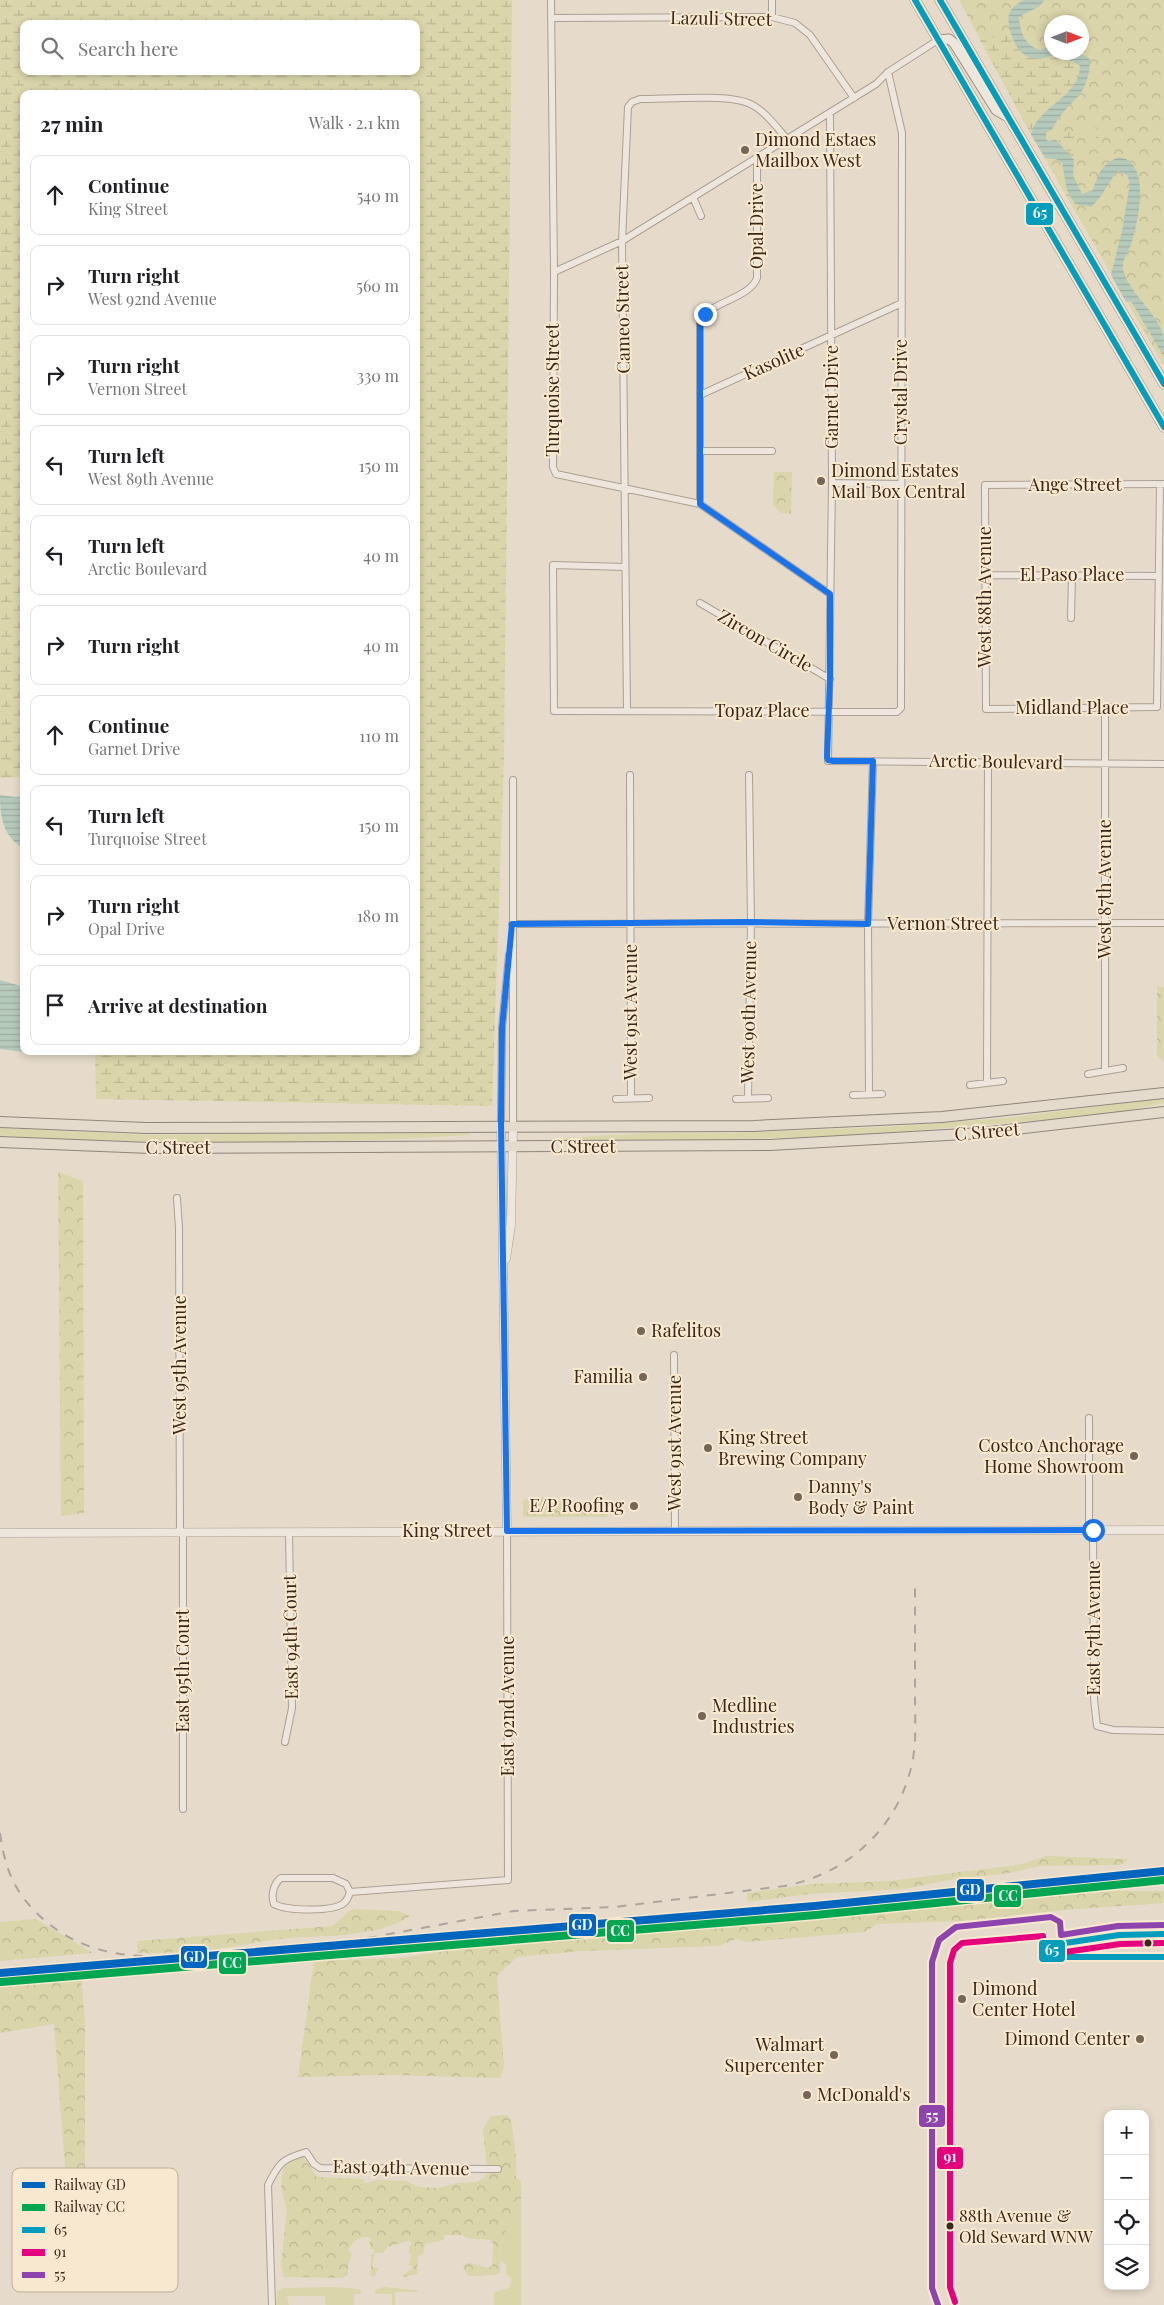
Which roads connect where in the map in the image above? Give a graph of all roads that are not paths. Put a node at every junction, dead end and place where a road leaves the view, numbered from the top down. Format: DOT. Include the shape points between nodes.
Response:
graph roads {
  1 [pos="551,0"];
  2 [pos="772,0"];
  3 [pos="915,0"];
  4 [pos="940,0"];
  5 [pos="772,17"];
  6 [pos="551,18"];
  7 [pos="938,40"];
  8 [pos="888,72"];
  9 [pos="854,98"];
  10 [pos="830,114"];
  11 [pos="1008,117"];
  12 [pos="788,140"];
  13 [pos="757,158"];
  14 [pos="693,197"];
  15 [pos="701,216"];
  16 [pos="622,241"];
  17 [pos="554,272"];
  18 [pos="902,303"];
  19 [pos="832,335"];
  20 [pos="1164,384"];
  21 [pos="700,395"];
  22 [pos="1164,427"];
  23 [pos="701,451"];
  24 [pos="772,451"];
  25 [pos="832,483"];
  26 [pos="901,484"];
  27 [pos="985,485"];
  28 [pos="1162,485"];
  29 [pos="625,489"];
  30 [pos="700,504"];
  31 [pos="625,567"];
  32 [pos="985,575"];
  33 [pos="1072,575"];
  34 [pos="1159,576"];
  35 [pos="830,594"];
  36 [pos="700,603"];
  37 [pos="1071,618"];
  38 [pos="830,678"];
  39 [pos="1105,708"];
  40 [pos="986,709"];
  41 [pos="627,710"];
  42 [pos="829,711"];
  43 [pos="897,712"];
  44 [pos="828,760"];
  45 [pos="873,761"];
  46 [pos="988,761"];
  47 [pos="1105,764"];
  48 [pos="1164,764"];
  49 [pos="630,775"];
  50 [pos="749,775"];
  51 [pos="513,780"];
  52 [pos="751,922"];
  53 [pos="631,923"];
  54 [pos="1104,923"];
  55 [pos="1164,923"];
  56 [pos="512,924"];
  57 [pos="868,924"];
  58 [pos="986,924"];
  59 [pos="1123,1068"];
  60 [pos="1105,1071"];
  61 [pos="1088,1074"];
  62 [pos="1003,1081"];
  63 [pos="987,1083"];
  64 [pos="970,1085"];
  65 [pos="1164,1093"];
  66 [pos="869,1094"];
  67 [pos="882,1094"];
  68 [pos="853,1095"];
  69 [pos="630,1098"];
  70 [pos="649,1098"];
  71 [pos="748,1098"];
  72 [pos="768,1098"];
  73 [pos="616,1099"];
  74 [pos="736,1099"];
  75 [pos="1164,1112"];
  76 [pos="1120,1118"];
  77 [pos="1164,1119"];
  78 [pos="0,1122"];
  79 [pos="502,1127"];
  80 [pos="513,1128"];
  81 [pos="0,1142"];
  82 [pos="501,1147"];
  83 [pos="513,1147"];
  84 [pos="177,1198"];
  85 [pos="504,1278"];
  86 [pos="674,1355"];
  87 [pos="1089,1418"];
  88 [pos="1091,1530"];
  89 [pos="1164,1530"];
  90 [pos="507,1531"];
  91 [pos="675,1531"];
  92 [pos="182,1532"];
  93 [pos="289,1532"];
  94 [pos="0,1533"];
  95 [pos="1164,1731"];
  96 [pos="285,1742"];
  97 [pos="183,1809"];
  98 [pos="350,1892"];
  99 [pos="498,2169"];
  100 [pos="272,2305"];
  1 -- 6 [label="street, Turquoise Street"];
  2 -- 5 [label="street"];
  3 -- 7 [label="main road"];
  4 -- 11 [label="main road"];
  5 -- 6 [label="street, Lazuli Street"];
  5 -- 9 [label="street, Lazuli Street" via="795,23 810,35"];
  6 -- 17 [label="street, Turquoise Street"];
  7 -- 8 [label="street"];
  7 -- 11 [label="main road" via="954,42 996,110"];
  7 -- 22 [label="main road"];
  8 -- 9 [label="street"];
  8 -- 18 [label="street, Crystal Drive" via="902,133"];
  9 -- 10 [label="street"];
  10 -- 12 [label="street"];
  10 -- 19 [label="street, Garnet Drive"];
  11 -- 20 [label="main road"];
  12 -- 13 [label="street"];
  12 -- 16 [label="street, Cameo Street" via="759,109 749,103 732,99 640,99 632,102 627,115"];
  13 -- 14 [label="street"];
  13 -- 21 [label="street, Opal Drive" via="757,278 750,288 701,318"];
  14 -- 15 [label="street"];
  14 -- 16 [label="street"];
  16 -- 17 [label="street"];
  16 -- 29 [label="street, Cameo Street"];
  17 -- 29 [label="street, Turquoise Street" via="553,468 556,474"];
  18 -- 19 [label="street, Kasolite"];
  18 -- 26 [label="street, Crystal Drive"];
  19 -- 21 [label="street, Kasolite"];
  19 -- 25 [label="street, Garnet Drive"];
  21 -- 23 [label="street, Opal Drive"];
  23 -- 24 [label="street"];
  23 -- 30 [label="street, Opal Drive"];
  25 -- 26 [label="street"];
  25 -- 35 [label="street, Garnet Drive"];
  26 -- 43 [label="street, Crystal Drive" via="901,708"];
  27 -- 28 [label="street, Ange Street"];
  27 -- 32 [label="street, West 88th Avenue"];
  28 -- 34 [label="street"];
  29 -- 30 [label="street, Turquoise Street"];
  29 -- 31 [label="street, Cameo Street"];
  30 -- 35 [label="street, Turquoise Street"];
  31 -- 41 [label="street, Cameo Street"];
  31 -- 41 [label="street, Topaz Place" via="553,565 554,711"];
  32 -- 33 [label="street, El Paso Place"];
  32 -- 40 [label="street, West 88th Avenue"];
  33 -- 34 [label="street, El Paso Place"];
  33 -- 37 [label="street"];
  34 -- 39 [label="street, Midland Place" via="1158,707"];
  35 -- 38 [label="street, Garnet Drive"];
  36 -- 38 [label="street, Zircon Circle"];
  38 -- 42 [label="street, Garnet Drive"];
  39 -- 40 [label="street, Midland Place"];
  39 -- 47 [label="street, West 87th Avenue"];
  41 -- 42 [label="street, Topaz Place"];
  42 -- 43 [label="street, Topaz Place"];
  42 -- 44 [label="street, Garnet Drive"];
  44 -- 45 [label="street, Arctic Boulevard"];
  45 -- 46 [label="street, Arctic Boulevard"];
  45 -- 57 [label="street"];
  46 -- 47 [label="street, Arctic Boulevard"];
  46 -- 58 [label="street"];
  47 -- 48 [label="street, Arctic Boulevard"];
  47 -- 54 [label="street, West 87th Avenue"];
  49 -- 53 [label="street, West 91st Avenue"];
  50 -- 52 [label="street, West 90th Avenue"];
  51 -- 56 [label="street"];
  52 -- 53 [label="street, Vernon Street"];
  52 -- 57 [label="street, Vernon Street"];
  52 -- 71 [label="street, West 90th Avenue"];
  53 -- 56 [label="street, Vernon Street"];
  53 -- 69 [label="street, West 91st Avenue"];
  54 -- 55 [label="street, Vernon Street"];
  54 -- 58 [label="street, Vernon Street"];
  54 -- 60 [label="street, West 87th Avenue"];
  56 -- 79 [label="street" via="502,1028"];
  56 -- 80 [label="street"];
  57 -- 58 [label="street, Vernon Street"];
  57 -- 66 [label="street"];
  58 -- 63 [label="street"];
  59 -- 60 [label="street"];
  60 -- 61 [label="street"];
  62 -- 63 [label="street"];
  63 -- 64 [label="street"];
  65 -- 80 [label="main road, C Street" via="1002,1111 832,1123"];
  66 -- 67 [label="street"];
  66 -- 68 [label="street"];
  69 -- 70 [label="street"];
  69 -- 73 [label="street"];
  71 -- 72 [label="street"];
  71 -- 74 [label="street"];
  75 -- 76 [label="main road, C Street"];
  76 -- 77 [label="main road"];
  76 -- 83 [label="main road, C Street" via="990,1132 846,1142"];
  78 -- 79 [label="main road, C Street" via="146,1128"];
  79 -- 80 [label="main road, C Street"];
  79 -- 82 [label="street"];
  80 -- 83 [label="street"];
  81 -- 82 [label="main road, C Street" via="144,1148"];
  82 -- 83 [label="main road, C Street"];
  82 -- 85 [label="street"];
  83 -- 85 [label="street" via="512,1225"];
  84 -- 92 [label="street, West 95th Avenue"];
  85 -- 90 [label="street"];
  86 -- 91 [label="street, West 91st Avenue"];
  87 -- 88 [label="street"];
  88 -- 89 [label="street, King Street"];
  88 -- 91 [label="street, King Street"];
  88 -- 95 [label="street, East 87th Avenue" via="1097,1726 1113,1730"];
  90 -- 91 [label="street, King Street"];
  90 -- 93 [label="street, King Street"];
  90 -- 98 [label="street, East 92nd Avenue" via="508,1880"];
  92 -- 93 [label="street, King Street"];
  92 -- 94 [label="street, King Street"];
  92 -- 97 [label="street, East 95th Court"];
  93 -- 96 [label="street, East 94th Court" via="292,1708"];
  98 -- 98 [label="street" via="340,1880 281,1878 272,1898 274,1904 286,1909 332,1908 344,1902"];
  99 -- 100 [label="street, East 94th Avenue" via="320,2168 306,2152 284,2159 268,2185"];
}
